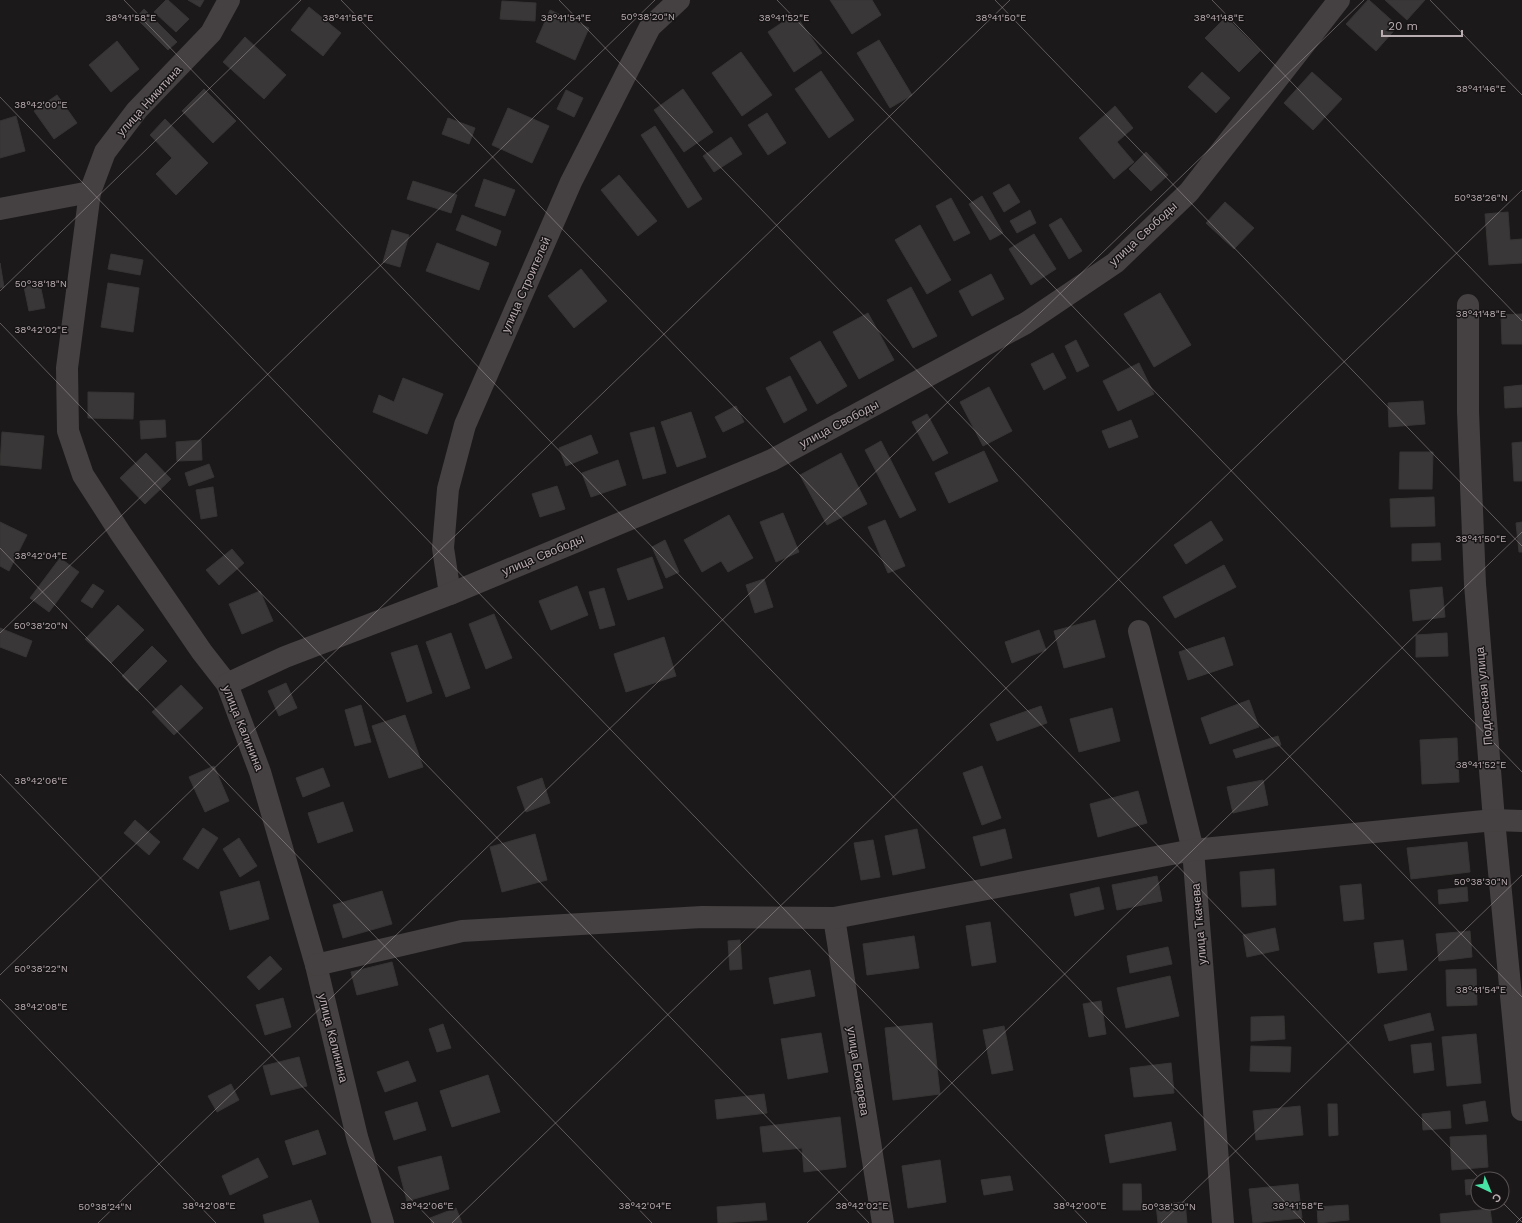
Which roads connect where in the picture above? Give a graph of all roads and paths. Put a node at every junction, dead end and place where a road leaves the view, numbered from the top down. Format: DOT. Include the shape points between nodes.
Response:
graph roads {
  1 [pos="229,0"];
  2 [pos="679,0"];
  3 [pos="1339,0"];
  4 [pos="90,192"];
  5 [pos="0,209"];
  6 [pos="1468,305"];
  7 [pos="450,594"];
  8 [pos="1139,631"];
  9 [pos="227,684"];
  10 [pos="1494,820"];
  11 [pos="1522,821"];
  12 [pos="1193,850"];
  13 [pos="834,918"];
  14 [pos="316,965"];
  15 [pos="1522,1110"];
  16 [pos="383,1223"];
  17 [pos="883,1223"];
  18 [pos="1223,1223"];
  1 -- 4 [label="street, улица Никитина" via="211,33 137,110 105,152"];
  2 -- 7 [label="street, улица Строителей" via="650,27 575,175 465,425 448,489 443,548"];
  3 -- 7 [label="street, улица Свободы" via="1189,192 1115,263 1026,323 772,460"];
  4 -- 5 [label="street"];
  4 -- 9 [label="street, улица Калинина" via="67,368 68,431 83,475 202,652"];
  6 -- 10 [label="street, Подлесная улица" via="1468,412 1475,584"];
  7 -- 9 [label="street, улица Свободы" via="285,657"];
  8 -- 12 [label="street, улица Ткачева"];
  9 -- 14 [label="street, улица Калинина" via="260,772"];
  10 -- 11 [label="street"];
  10 -- 12 [label="street"];
  10 -- 15 [label="street, Подлесная улица"];
  12 -- 13 [label="street"];
  12 -- 18 [label="street, улица Ткачева"];
  13 -- 14 [label="street" via="702,917 462,931"];
  13 -- 17 [label="street, улица Бокарева"];
  14 -- 16 [label="street, улица Калинина" via="357,1137"];
}
